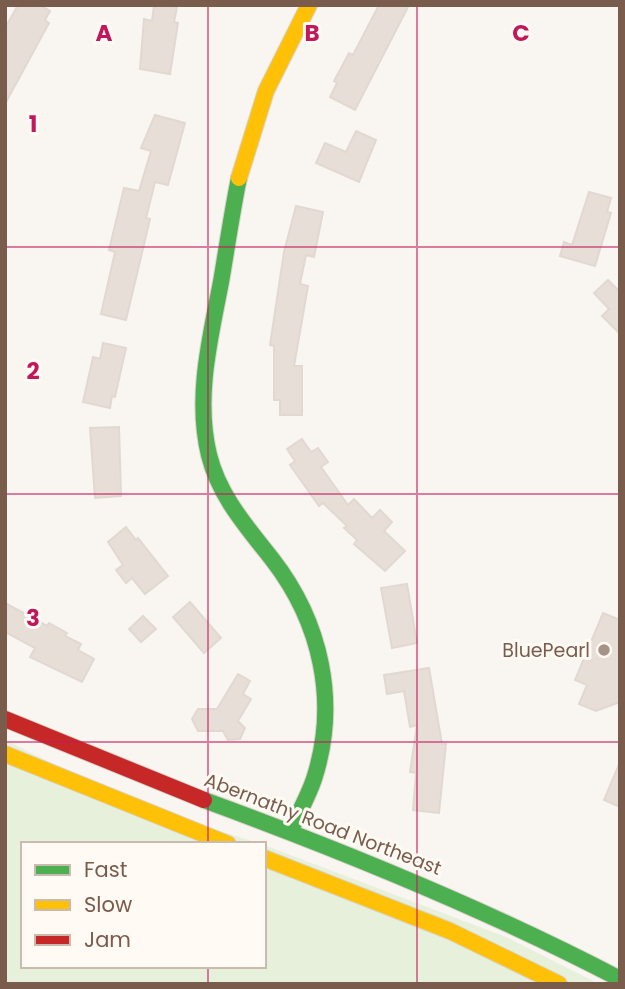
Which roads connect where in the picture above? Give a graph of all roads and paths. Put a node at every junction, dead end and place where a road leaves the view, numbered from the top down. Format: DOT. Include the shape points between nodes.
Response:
graph roads {
  1 [pos="309,5"];
  2 [pos="5,719"];
  3 [pos="5,754"];
  4 [pos="290,832"];
  5 [pos="223,842"];
  6 [pos="266,859"];
  7 [pos="620,979"];
  8 [pos="559,984"];
  1 -- 4 [label="main road" via="267,89 247,146 203,398 206,443 220,485 239,518 295,587 322,659 326,700 323,742"];
  2 -- 4 [label="main road, Abernathy Road Northeast"];
  3 -- 5 [label="main road"];
  4 -- 7 [label="main road, Abernathy Road Northeast" via="521,927"];
  6 -- 8 [label="main road" via="409,911"];
}
